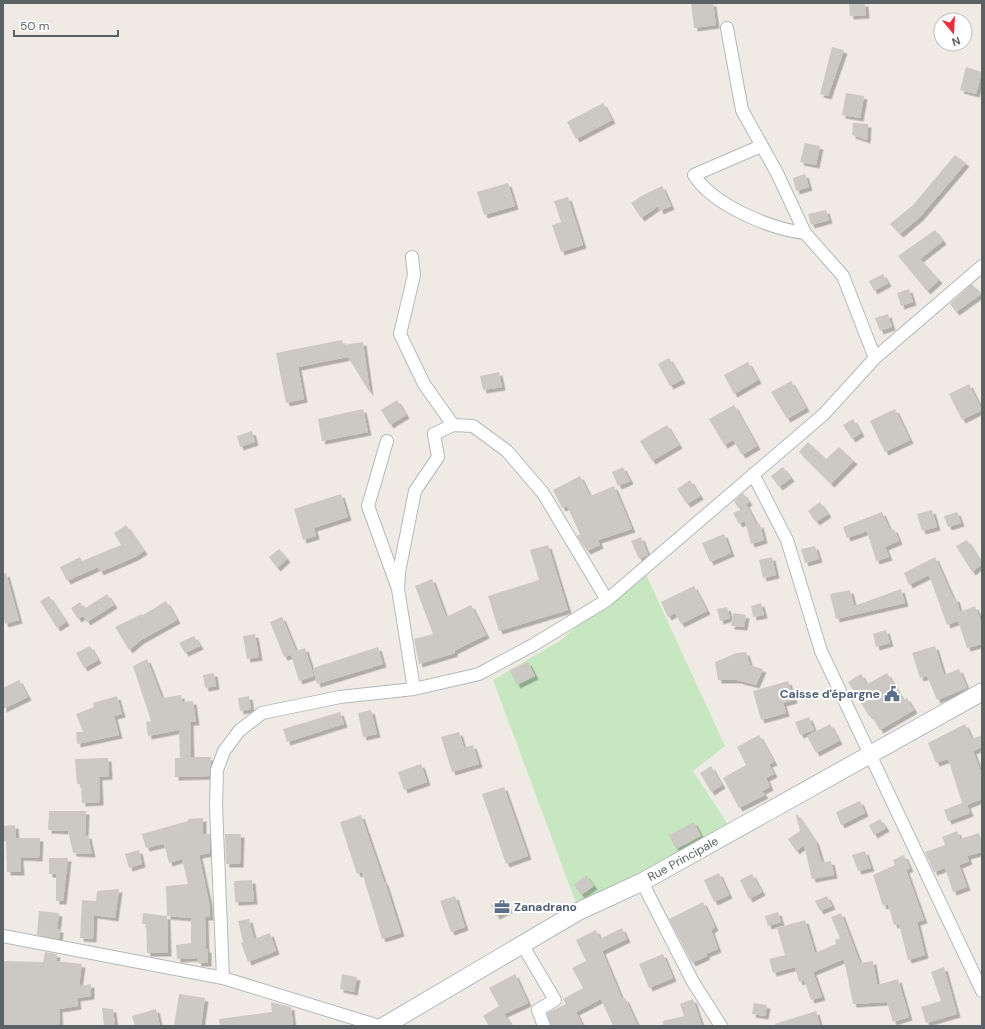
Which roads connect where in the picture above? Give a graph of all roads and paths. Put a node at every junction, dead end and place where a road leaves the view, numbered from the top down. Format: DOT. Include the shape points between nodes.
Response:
graph roads {
  1 [pos="727,28"];
  2 [pos="761,146"];
  3 [pos="805,232"];
  4 [pos="412,258"];
  5 [pos="982,266"];
  6 [pos="875,358"];
  7 [pos="453,426"];
  8 [pos="387,440"];
  9 [pos="753,474"];
  10 [pos="398,589"];
  11 [pos="607,600"];
  12 [pos="414,689"];
  13 [pos="982,692"];
  14 [pos="870,754"];
  15 [pos="642,882"];
  16 [pos="3,936"];
  17 [pos="523,946"];
  18 [pos="223,978"];
  19 [pos="982,991"];
  20 [pos="379,1026"];
  21 [pos="384,1026"];
  22 [pos="544,1026"];
  23 [pos="721,1026"];
  1 -- 2 [label="street" via="742,110"];
  2 -- 3 [label="street"];
  2 -- 3 [label="street" via="694,175 701,185 727,204 787,231"];
  3 -- 6 [label="street" via="843,276"];
  4 -- 7 [label="street" via="414,275 400,334 424,384"];
  5 -- 6 [label="street"];
  6 -- 9 [label="street" via="824,414"];
  7 -- 10 [label="street" via="434,434 438,457 415,491"];
  7 -- 11 [label="street" via="473,426 507,451 543,493"];
  8 -- 10 [label="street" via="368,506"];
  9 -- 11 [label="street"];
  9 -- 14 [label="street" via="787,540 821,651"];
  10 -- 12 [label="street"];
  11 -- 12 [label="street" via="533,645 478,674"];
  12 -- 18 [label="street" via="340,697 262,713 239,731 224,752 217,770 216,806"];
  13 -- 14 [label="main road, Rue Principale"];
  14 -- 15 [label="main road, Rue Principale"];
  14 -- 19 [label="street"];
  15 -- 17 [label="main road, Rue Principale" via="579,911"];
  15 -- 23 [label="street" via="693,982"];
  16 -- 18 [label="street"];
  17 -- 21 [label="main road, Rue Principale"];
  17 -- 22 [label="street" via="555,1000 538,1010"];
  18 -- 20 [label="street"];
}
